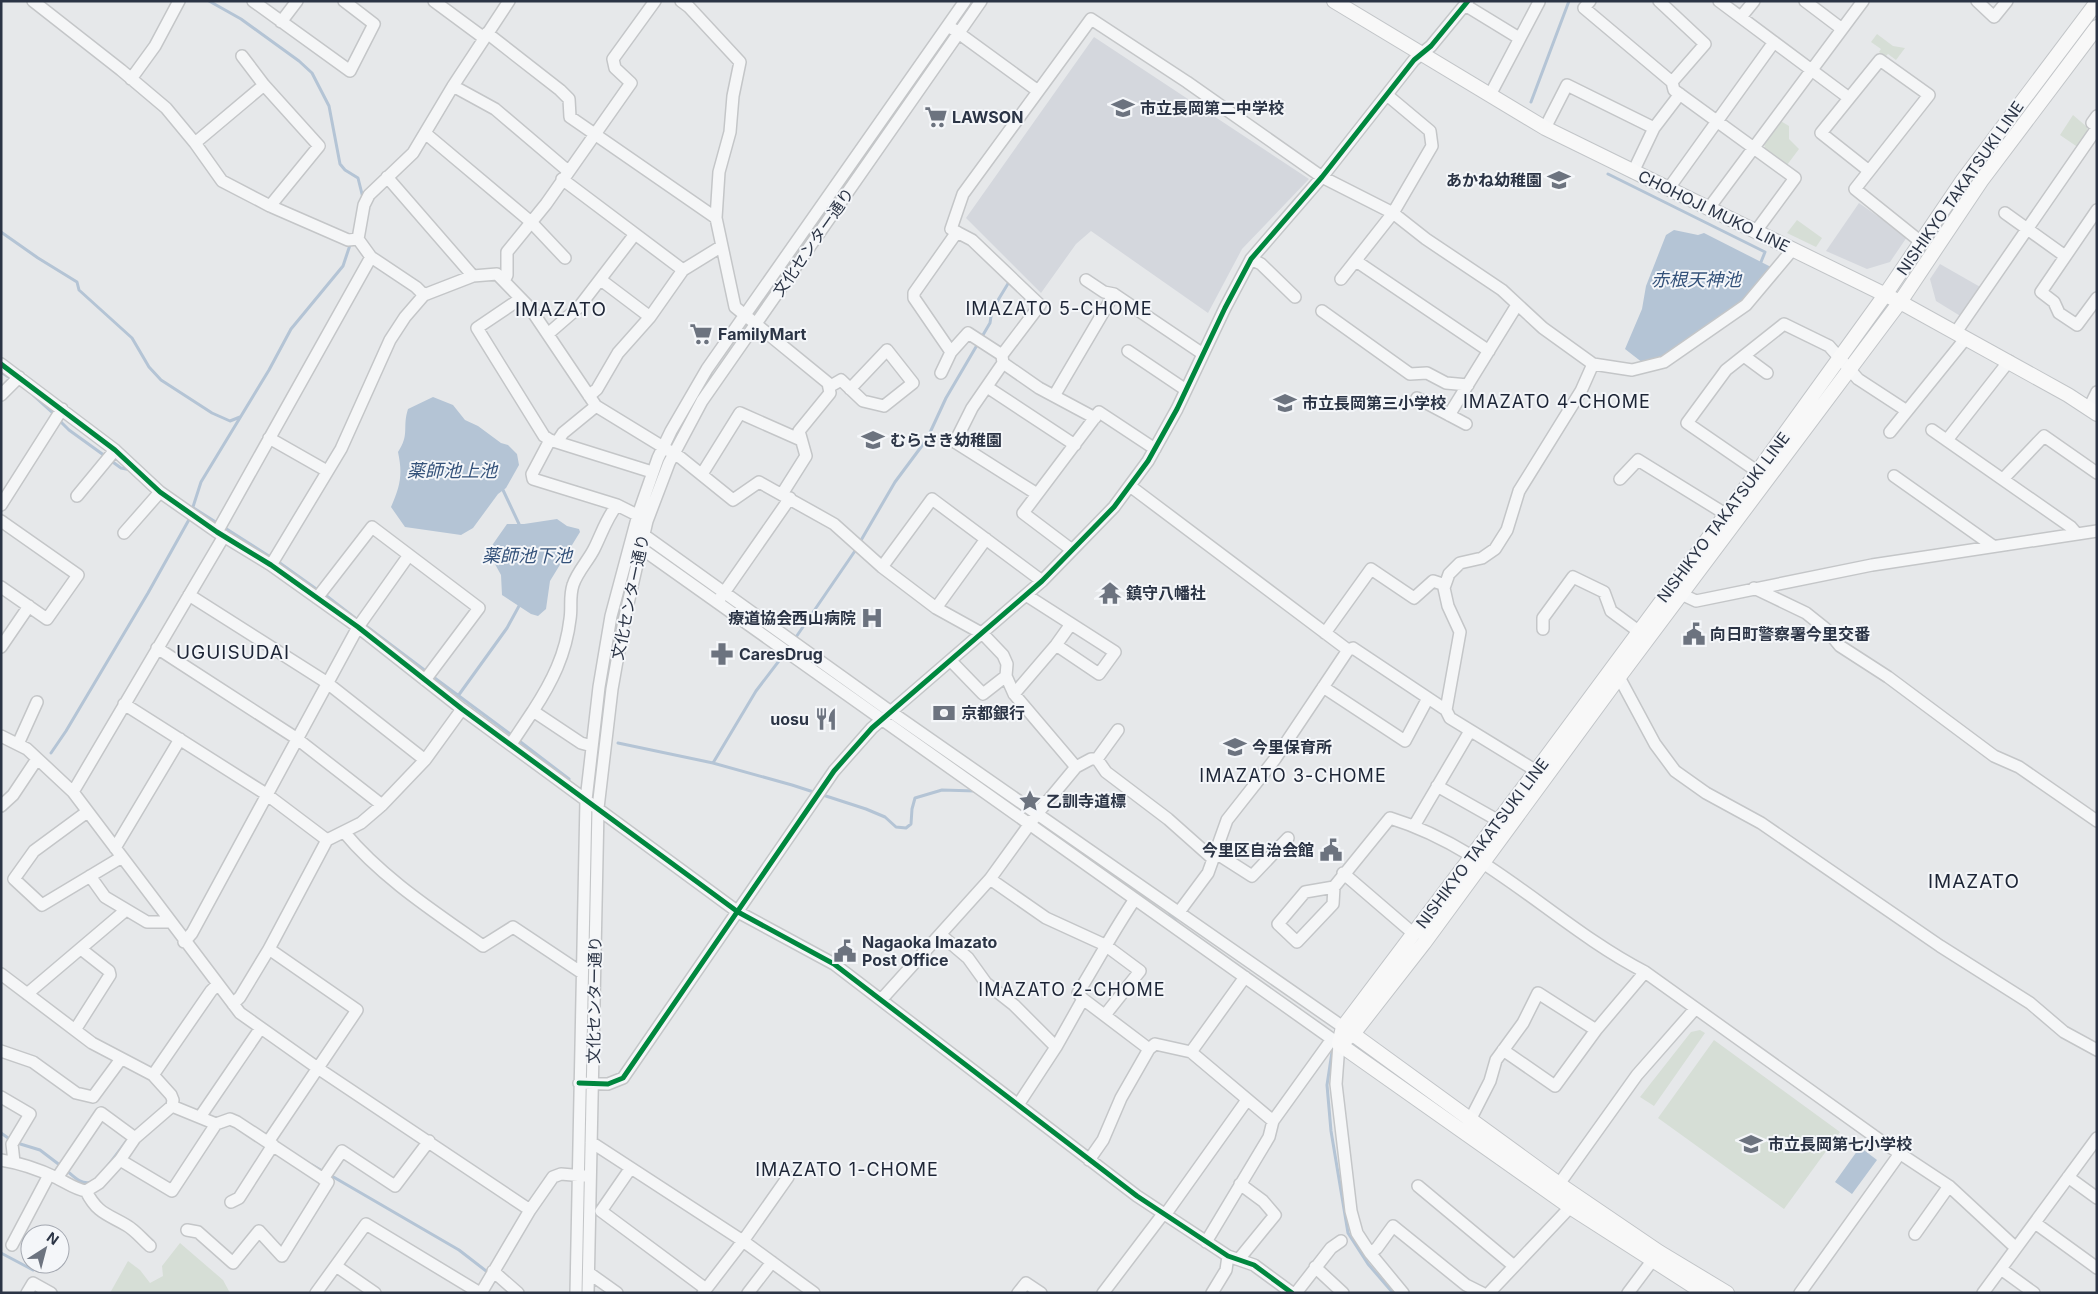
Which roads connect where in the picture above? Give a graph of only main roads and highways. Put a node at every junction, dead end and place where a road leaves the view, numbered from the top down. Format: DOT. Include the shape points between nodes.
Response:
graph roads {
  1 [pos="1334,1"];
  2 [pos="2097,2"];
  3 [pos="2097,27"];
  4 [pos="2032,88"];
  5 [pos="2044,97"];
  6 [pos="1885,295"];
  7 [pos="1900,302"];
  8 [pos="2093,411"];
  9 [pos="1762,475"];
  10 [pos="1731,517"];
  11 [pos="1644,635"];
  12 [pos="1542,774"];
  13 [pos="1478,859"];
  14 [pos="1348,1031"];
  15 [pos="1467,1126"];
  16 [pos="1655,1256"];
  17 [pos="1704,1293"];
  18 [pos="1727,1293"];
  1 -- 6 [label="main road, CHOHOJI MUKO LINE" via="1546,128"];
  2 -- 4 [label="main road, NISHIKYO TAKATSUKI LINE"];
  3 -- 5 [label="main road, NISHIKYO TAKATSUKI LINE"];
  4 -- 5 [label="main road"];
  4 -- 6 [label="main road, NISHIKYO TAKATSUKI LINE" via="1962,180"];
  5 -- 7 [label="main road, NISHIKYO TAKATSUKI LINE" via="1981,181"];
  6 -- 7 [label="main road, CHOHOJI MUKO LINE"];
  6 -- 9 [label="main road, NISHIKYO TAKATSUKI LINE"];
  7 -- 8 [label="main road, CHOHOJI MUKO LINE"];
  7 -- 9 [label="main road, NISHIKYO TAKATSUKI LINE" via="1850,369"];
  9 -- 10 [label="main road, NISHIKYO TAKATSUKI LINE"];
  10 -- 11 [label="main road, NISHIKYO TAKATSUKI LINE"];
  10 -- 11 [label="main road, NISHIKYO TAKATSUKI LINE" via="1680,594"];
  11 -- 12 [label="main road, NISHIKYO TAKATSUKI LINE"];
  11 -- 12 [label="main road, NISHIKYO TAKATSUKI LINE" via="1619,677"];
  12 -- 13 [label="main road, NISHIKYO TAKATSUKI LINE"];
  12 -- 13 [label="main road, NISHIKYO TAKATSUKI LINE" via="1499,821"];
  13 -- 14 [label="main road, NISHIKYO TAKATSUKI LINE"];
  13 -- 14 [label="main road, NISHIKYO TAKATSUKI LINE" via="1414,934"];
  14 -- 15 [label="main road"];
  14 -- 15 [label="main road, NISHIKYO TAKATSUKI LINE" via="1336,1041"];
  15 -- 16 [label="main road"];
  16 -- 17 [label="main road"];
  16 -- 18 [label="main road"];
}
